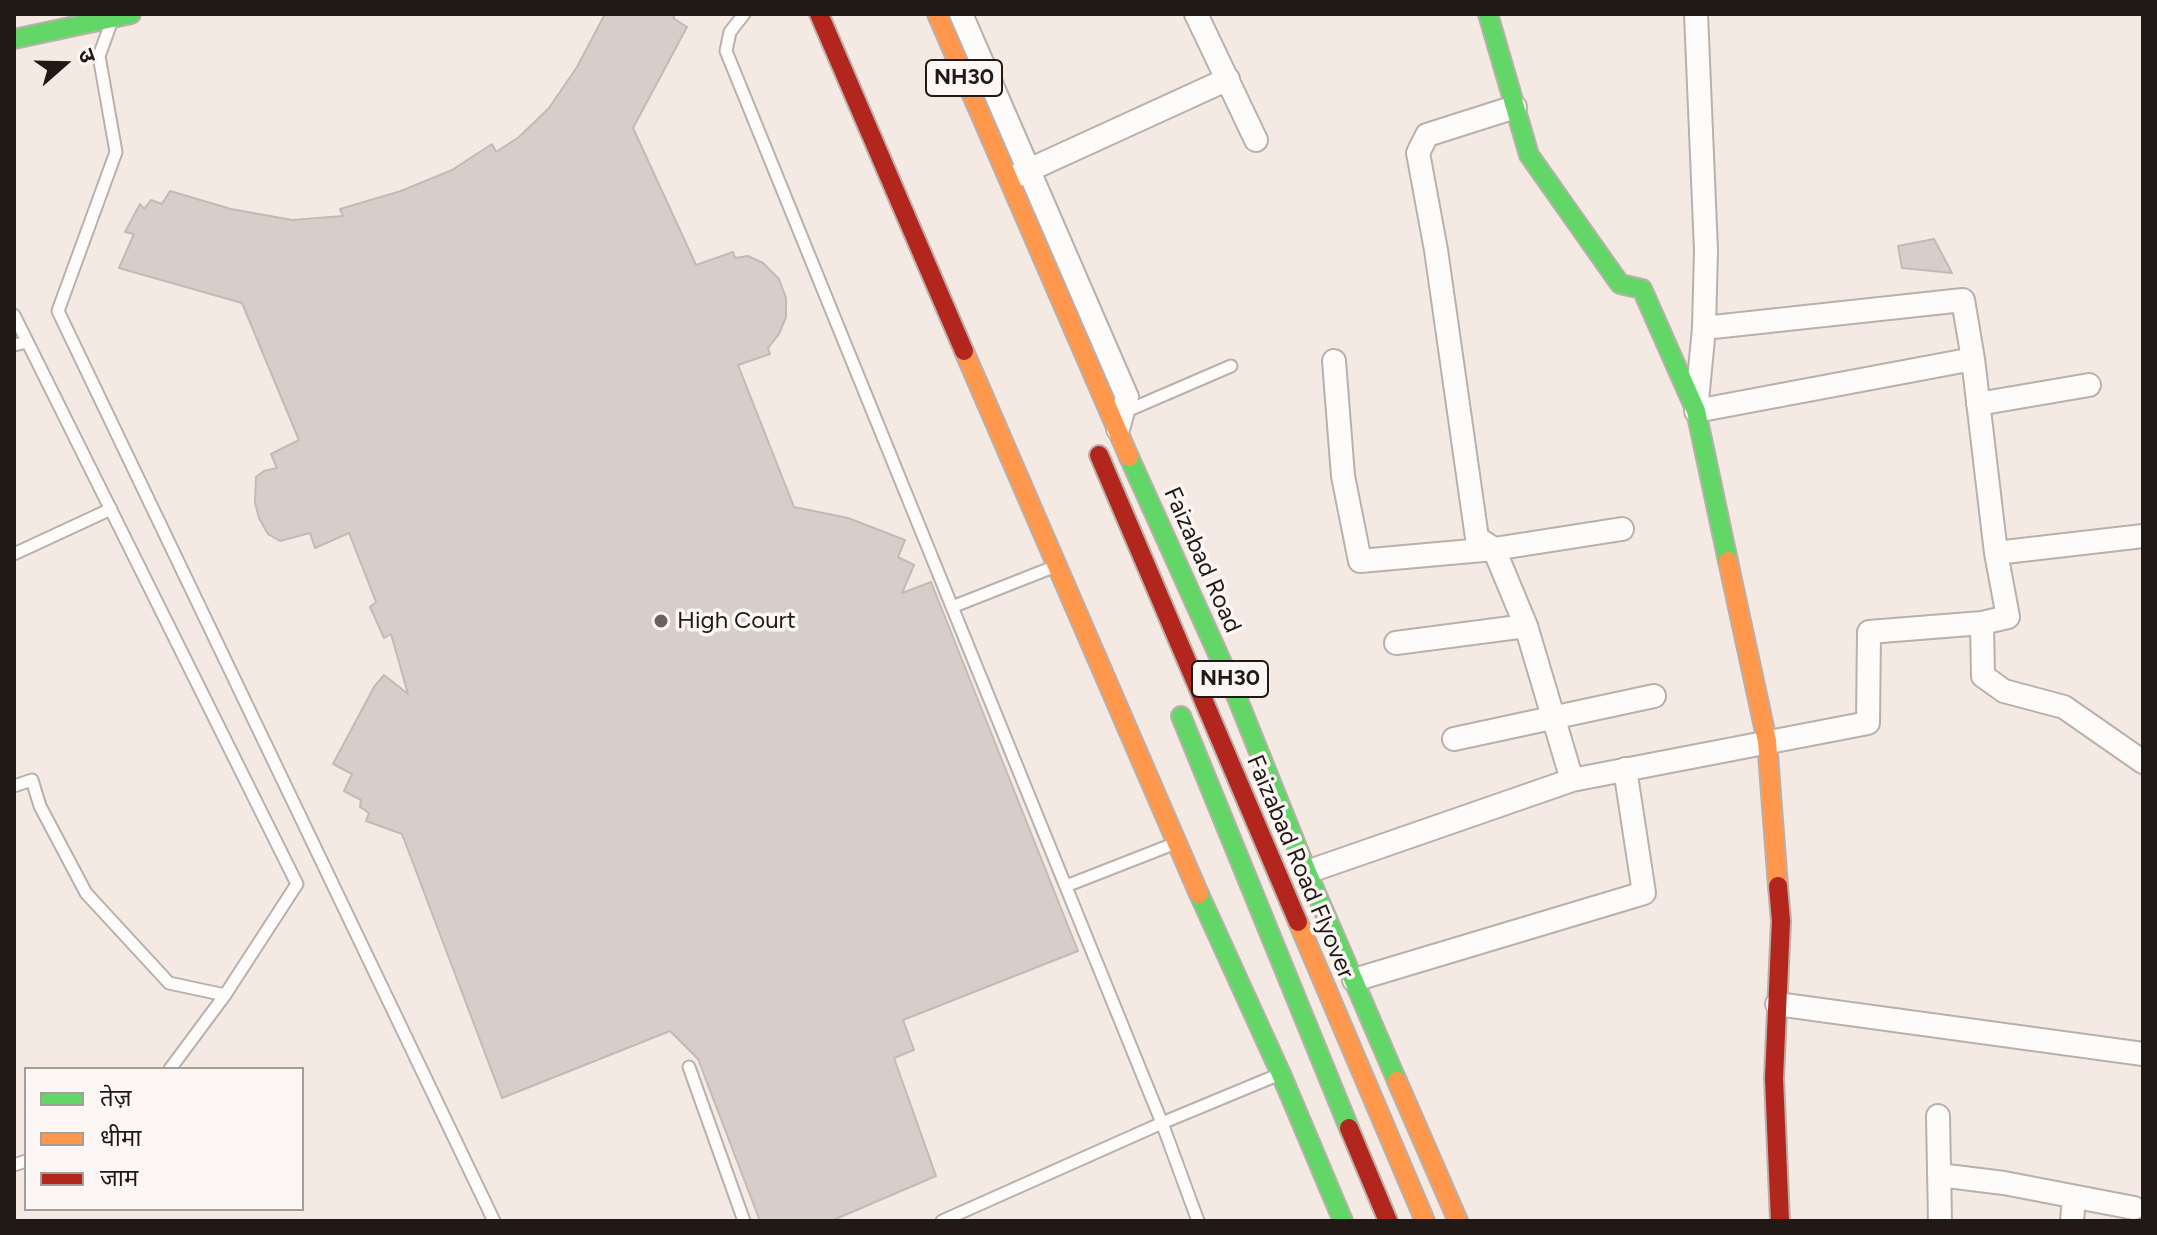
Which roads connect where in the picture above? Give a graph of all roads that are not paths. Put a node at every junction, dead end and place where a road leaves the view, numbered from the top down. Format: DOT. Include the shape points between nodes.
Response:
graph roads {
  1 [pos="744,14"];
  2 [pos="819,14"];
  3 [pos="937,14"];
  4 [pos="961,14"];
  5 [pos="1196,14"];
  6 [pos="1488,14"];
  7 [pos="1696,14"];
  8 [pos="119,15"];
  9 [pos="14,39"];
  10 [pos="1228,79"];
  11 [pos="1515,107"];
  12 [pos="1256,140"];
  13 [pos="1019,174"];
  14 [pos="14,315"];
  15 [pos="1704,328"];
  16 [pos="27,342"];
  17 [pos="14,345"];
  18 [pos="1973,359"];
  19 [pos="1334,361"];
  20 [pos="1231,366"];
  21 [pos="2089,385"];
  22 [pos="1978,404"];
  23 [pos="1696,411"];
  24 [pos="1120,422"];
  25 [pos="1092,439"];
  26 [pos="111,509"];
  27 [pos="1622,529"];
  28 [pos="2143,536"];
  29 [pos="1494,549"];
  30 [pos="1996,553"];
  31 [pos="14,554"];
  32 [pos="1057,566"];
  33 [pos="952,607"];
  34 [pos="1982,623"];
  35 [pos="1526,626"];
  36 [pos="1396,643"];
  37 [pos="1172,695"];
  38 [pos="1654,696"];
  39 [pos="1551,717"];
  40 [pos="1454,739"];
  41 [pos="1767,741"];
  42 [pos="2143,762"];
  43 [pos="1625,769"];
  44 [pos="1572,780"];
  45 [pos="14,786"];
  46 [pos="1176,843"];
  47 [pos="1307,872"];
  48 [pos="1066,886"];
  49 [pos="1354,980"];
  50 [pos="225,995"];
  51 [pos="1777,1004"];
  52 [pos="2143,1054"];
  53 [pos="171,1067"];
  54 [pos="689,1067"];
  55 [pos="1281,1074"];
  56 [pos="1938,1116"];
  57 [pos="1162,1123"];
  58 [pos="1939,1175"];
  59 [pos="2074,1197"];
  60 [pos="2134,1208"];
  61 [pos="494,1221"];
  62 [pos="744,1221"];
  63 [pos="942,1221"];
  64 [pos="1198,1221"];
  65 [pos="1343,1221"];
  66 [pos="1388,1221"];
  67 [pos="1425,1221"];
  68 [pos="1458,1221"];
  69 [pos="1780,1221"];
  70 [pos="1940,1221"];
  71 [pos="2072,1221"];
  1 -- 33 [label="lane" via="730,32 726,51"];
  2 -- 32 [label="main road"];
  3 -- 13 [label="main road, NH30" via="992,142"];
  4 -- 13 [label="street"];
  5 -- 10 [label="street"];
  6 -- 11 [label="main road"];
  7 -- 15 [label="street"];
  8 -- 9 [label="main road"];
  8 -- 61 [label="lane" via="99,56 116,152 58,311"];
  10 -- 12 [label="street"];
  10 -- 13 [label="street"];
  11 -- 23 [label="main road" via="1529,155 1620,284 1642,289"];
  11 -- 29 [label="street" via="1427,135 1418,153 1477,538"];
  13 -- 24 [label="street" via="1127,397"];
  14 -- 16 [label="lane"];
  15 -- 18 [label="street" via="1963,300"];
  15 -- 23 [label="street"];
  16 -- 17 [label="lane"];
  16 -- 26 [label="lane"];
  18 -- 22 [label="street"];
  18 -- 23 [label="street"];
  19 -- 29 [label="street" via="1343,476 1360,561"];
  20 -- 24 [label="lane"];
  21 -- 22 [label="street"];
  22 -- 30 [label="street"];
  23 -- 41 [label="main road"];
  24 -- 47 [label="main road, Faizabad Road / NH30"];
  25 -- 67 [label="main road, Faizabad Road Flyover" via="1131,532 1152,603"];
  26 -- 31 [label="lane"];
  26 -- 50 [label="lane" via="297,884"];
  27 -- 29 [label="street"];
  28 -- 30 [label="street"];
  29 -- 35 [label="street"];
  30 -- 34 [label="street" via="2008,617"];
  32 -- 33 [label="lane"];
  32 -- 46 [label="main road"];
  33 -- 48 [label="lane"];
  34 -- 41 [label="street" via="1869,632 1868,723"];
  34 -- 42 [label="street" via="1983,676 2004,691 2064,707"];
  35 -- 36 [label="street"];
  35 -- 39 [label="street"];
  37 -- 66 [label="main road, NH30"];
  38 -- 39 [label="street"];
  39 -- 40 [label="street"];
  39 -- 44 [label="street"];
  41 -- 43 [label="street"];
  41 -- 51 [label="main road" via="1781,921"];
  43 -- 44 [label="street"];
  43 -- 49 [label="street" via="1644,893"];
  44 -- 47 [label="street"];
  45 -- 50 [label="lane" via="32,780 86,893 169,983"];
  46 -- 48 [label="lane"];
  46 -- 55 [label="main road"];
  47 -- 49 [label="main road, Faizabad Road / NH30"];
  48 -- 57 [label="lane"];
  49 -- 68 [label="main road, Faizabad Road / NH30"];
  50 -- 53 [label="lane"];
  51 -- 52 [label="street"];
  51 -- 69 [label="main road" via="1774,1078"];
  54 -- 62 [label="lane"];
  55 -- 57 [label="lane"];
  55 -- 65 [label="main road"];
  56 -- 58 [label="street"];
  57 -- 63 [label="lane"];
  57 -- 64 [label="lane"];
  58 -- 59 [label="street"];
  58 -- 70 [label="street"];
  59 -- 60 [label="street"];
  59 -- 71 [label="street"];
}
